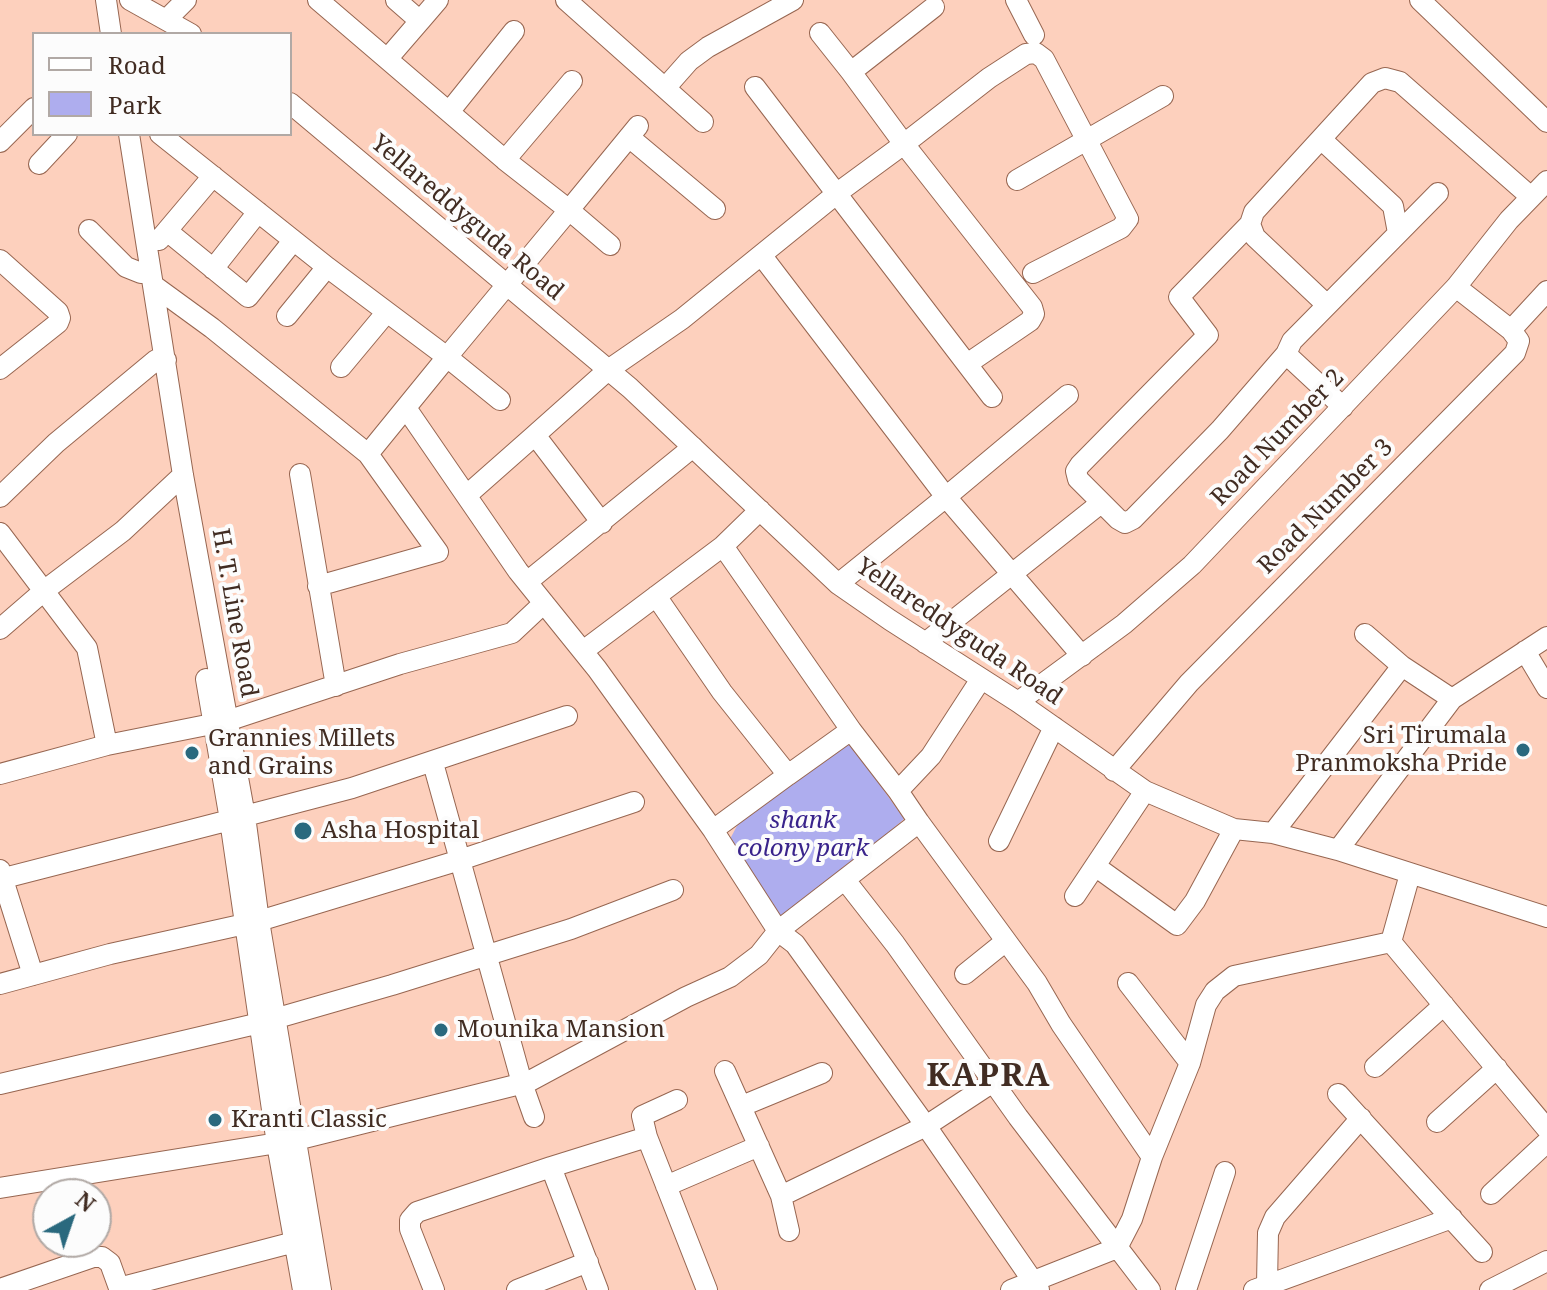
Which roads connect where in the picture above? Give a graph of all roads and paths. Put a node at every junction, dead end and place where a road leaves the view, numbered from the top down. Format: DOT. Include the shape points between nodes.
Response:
graph roads {
  1 [pos="96,0"];
  2 [pos="106,0"];
  3 [pos="130,0"];
  4 [pos="186,0"];
  5 [pos="318,0"];
  6 [pos="396,0"];
  7 [pos="438,0"];
  8 [pos="566,0"];
  9 [pos="793,0"];
  10 [pos="1016,0"];
  11 [pos="1420,0"];
  12 [pos="934,7"];
  13 [pos="167,19"];
  14 [pos="420,21"];
  15 [pos="514,31"];
  16 [pos="106,32"];
  17 [pos="106,32"];
  18 [pos="188,32"];
  19 [pos="820,33"];
  20 [pos="1034,35"];
  21 [pos="388,58"];
  22 [pos="851,72"];
  23 [pos="572,81"];
  24 [pos="666,87"];
  25 [pos="755,87"];
  26 [pos="1163,96"];
  27 [pos="292,105"];
  28 [pos="32,110"];
  29 [pos="449,112"];
  30 [pos="703,122"];
  31 [pos="1547,122"];
  32 [pos="65,136"];
  33 [pos="118,136"];
  34 [pos="129,136"];
  35 [pos="163,136"];
  36 [pos="1321,139"];
  37 [pos="1085,140"];
  38 [pos="0,142"];
  39 [pos="904,144"];
  40 [pos="505,160"];
  41 [pos="39,164"];
  42 [pos="213,176"];
  43 [pos="1017,180"];
  44 [pos="1547,181"];
  45 [pos="1438,193"];
  46 [pos="836,194"];
  47 [pos="1531,197"];
  48 [pos="715,209"];
  49 [pos="569,210"];
  50 [pos="258,212"];
  51 [pos="1250,224"];
  52 [pos="89,230"];
  53 [pos="167,231"];
  54 [pos="1398,233"];
  55 [pos="293,241"];
  56 [pos="610,245"];
  57 [pos="762,256"];
  58 [pos="0,260"];
  59 [pos="327,267"];
  60 [pos="213,269"];
  61 [pos="147,270"];
  62 [pos="1033,273"];
  63 [pos="507,285"];
  64 [pos="1456,287"];
  65 [pos="1547,291"];
  66 [pos="1327,305"];
  67 [pos="386,313"];
  68 [pos="287,316"];
  69 [pos="1511,330"];
  70 [pos="1286,354"];
  71 [pos="447,357"];
  72 [pos="161,360"];
  73 [pos="967,364"];
  74 [pos="341,367"];
  75 [pos="0,369"];
  76 [pos="608,370"];
  77 [pos="1068,395"];
  78 [pos="992,397"];
  79 [pos="500,400"];
  80 [pos="1343,407"];
  81 [pos="406,408"];
  82 [pos="535,435"];
  83 [pos="693,447"];
  84 [pos="368,454"];
  85 [pos="300,474"];
  86 [pos="179,480"];
  87 [pos="467,495"];
  88 [pos="0,497"];
  89 [pos="946,497"];
  90 [pos="1101,503"];
  91 [pos="760,510"];
  92 [pos="602,523"];
  93 [pos="0,533"];
  94 [pos="723,546"];
  95 [pos="1012,574"];
  96 [pos="527,582"];
  97 [pos="838,584"];
  98 [pos="318,586"];
  99 [pos="45,590"];
  100 [pos="656,596"];
  101 [pos="544,603"];
  102 [pos="0,629"];
  103 [pos="1365,634"];
  104 [pos="1547,637"];
  105 [pos="925,643"];
  106 [pos="583,651"];
  107 [pos="1525,651"];
  108 [pos="1082,656"];
  109 [pos="1402,666"];
  110 [pos="981,679"];
  111 [pos="336,686"];
  112 [pos="1547,688"];
  113 [pos="1452,699"];
  114 [pos="1018,702"];
  115 [pos="567,716"];
  116 [pos="220,722"];
  117 [pos="1054,727"];
  118 [pos="851,730"];
  119 [pos="107,745"];
  120 [pos="433,763"];
  121 [pos="1114,771"];
  122 [pos="0,774"];
  123 [pos="788,775"];
  124 [pos="898,791"];
  125 [pos="1145,791"];
  126 [pos="634,802"];
  127 [pos="238,818"];
  128 [pos="919,822"];
  129 [pos="1234,829"];
  130 [pos="713,830"];
  131 [pos="1273,833"];
  132 [pos="999,841"];
  133 [pos="1338,850"];
  134 [pos="460,860"];
  135 [pos="1095,866"];
  136 [pos="1410,874"];
  137 [pos="1,875"];
  138 [pos="845,880"];
  139 [pos="673,890"];
  140 [pos="1075,896"];
  141 [pos="1547,917"];
  142 [pos="252,922"];
  143 [pos="778,931"];
  144 [pos="1006,941"];
  145 [pos="1391,942"];
  146 [pos="488,956"];
  147 [pos="965,974"];
  148 [pos="33,975"];
  149 [pos="1128,983"];
  150 [pos="0,984"];
  151 [pos="1444,1005"];
  152 [pos="268,1020"];
  153 [pos="1190,1063"];
  154 [pos="1375,1067"];
  155 [pos="1497,1068"];
  156 [pos="725,1071"];
  157 [pos="822,1073"];
  158 [pos="993,1082"];
  159 [pos="522,1083"];
  160 [pos="0,1084"];
  161 [pos="1338,1094"];
  162 [pos="677,1100"];
  163 [pos="742,1106"];
  164 [pos="534,1117"];
  165 [pos="1361,1118"];
  166 [pos="1437,1122"];
  167 [pos="926,1126"];
  168 [pos="1547,1129"];
  169 [pos="647,1137"];
  170 [pos="287,1142"];
  171 [pos="1547,1142"];
  172 [pos="759,1146"];
  173 [pos="1152,1157"];
  174 [pos="551,1167"];
  175 [pos="1225,1172"];
  176 [pos="666,1186"];
  177 [pos="0,1188"];
  178 [pos="1491,1194"];
  179 [pos="781,1196"];
  180 [pos="1452,1218"];
  181 [pos="789,1231"];
  182 [pos="303,1240"];
  183 [pos="1117,1248"];
  184 [pos="1482,1252"];
  185 [pos="1547,1261"];
  186 [pos="588,1262"];
  187 [pos="1037,1286"];
  188 [pos="1260,1287"];
  189 [pos="0,1289"];
  190 [pos="119,1289"];
  191 [pos="303,1290"];
  192 [pos="321,1290"];
  193 [pos="434,1290"];
  194 [pos="517,1290"];
  195 [pos="598,1290"];
  196 [pos="707,1290"];
  197 [pos="1011,1290"];
  198 [pos="1150,1290"];
  199 [pos="1186,1290"];
  200 [pos="1490,1290"];
  1 -- 16 [label="street"];
  2 -- 17 [label="street"];
  3 -- 13 [label="street"];
  4 -- 13 [label="street"];
  5 -- 21 [label="street"];
  6 -- 14 [label="street"];
  7 -- 14 [label="street"];
  8 -- 24 [label="street"];
  9 -- 24 [label="street" via="708,47"];
  10 -- 20 [label="street"];
  11 -- 31 [label="street"];
  12 -- 22 [label="street"];
  13 -- 18 [label="street"];
  14 -- 21 [label="street"];
  15 -- 29 [label="street"];
  19 -- 22 [label="street"];
  21 -- 29 [label="street"];
  22 -- 39 [label="street"];
  23 -- 40 [label="street"];
  24 -- 30 [label="street"];
  25 -- 46 [label="street"];
  26 -- 37 [label="street"];
  27 -- 63 [label="street, Yellareddyguda Road"];
  28 -- 38 [label="street"];
  29 -- 40 [label="street"];
  32 -- 41 [label="street"];
  33 -- 61 [label="street, H. T. Line Road"];
  34 -- 61 [label="street, H. T. Line Road"];
  35 -- 42 [label="street"];
  36 -- 47 [label="street" via="1372,83 1385,78 1400,82"];
  36 -- 51 [label="street" via="1254,212"];
  36 -- 54 [label="street" via="1393,206"];
  37 -- 39 [label="street" via="1044,59 1036,53 989,78"];
  37 -- 43 [label="street"];
  37 -- 62 [label="street" via="1128,219"];
  39 -- 46 [label="street"];
  39 -- 73 [label="street" via="1032,307 1030,321"];
  40 -- 49 [label="street"];
  42 -- 50 [label="street"];
  42 -- 53 [label="street"];
  44 -- 47 [label="street, Road Number 2"];
  45 -- 54 [label="street"];
  46 -- 57 [label="street"];
  46 -- 73 [label="street"];
  47 -- 64 [label="street, Road Number 2"];
  48 -- 49 [label="street" via="634,132"];
  49 -- 56 [label="street"];
  49 -- 63 [label="street"];
  50 -- 55 [label="street"];
  50 -- 60 [label="street"];
  51 -- 66 [label="street" via="1255,237"];
  51 -- 90 [label="street" via="1179,297 1208,335 1076,471"];
  52 -- 61 [label="street" via="126,267"];
  53 -- 60 [label="street"];
  53 -- 61 [label="street"];
  54 -- 66 [label="street"];
  55 -- 59 [label="street"];
  55 -- 60 [label="street" via="248,297"];
  57 -- 76 [label="street"];
  57 -- 89 [label="street"];
  58 -- 75 [label="street" via="60,318"];
  59 -- 67 [label="street"];
  59 -- 68 [label="street"];
  61 -- 72 [label="street, H. T. Line Road"];
  61 -- 84 [label="street"];
  63 -- 71 [label="street"];
  63 -- 76 [label="street, Yellareddyguda Road"];
  64 -- 69 [label="street"];
  64 -- 80 [label="street, Road Number 2"];
  65 -- 69 [label="street"];
  66 -- 70 [label="street"];
  67 -- 71 [label="street"];
  67 -- 74 [label="street"];
  69 -- 121 [label="street, Road Number 3" via="1519,341 1515,353 1189,683"];
  70 -- 80 [label="street"];
  70 -- 90 [label="street" via="1133,519 1125,523"];
  71 -- 79 [label="street"];
  71 -- 81 [label="street"];
  72 -- 86 [label="street, H. T. Line Road"];
  72 -- 88 [label="street" via="56,443"];
  73 -- 78 [label="street"];
  76 -- 82 [label="street"];
  76 -- 83 [label="street, Yellareddyguda Road"];
  77 -- 89 [label="street"];
  80 -- 108 [label="street, Road Number 2" via="1192,565"];
  81 -- 84 [label="street"];
  81 -- 87 [label="street"];
  82 -- 87 [label="street"];
  82 -- 92 [label="street"];
  83 -- 91 [label="street, Yellareddyguda Road"];
  83 -- 92 [label="street"];
  84 -- 98 [label="street" via="438,552"];
  85 -- 98 [label="street"];
  86 -- 99 [label="street"];
  86 -- 116 [label="street, H. T. Line Road"];
  87 -- 96 [label="street"];
  89 -- 95 [label="street"];
  89 -- 97 [label="street"];
  90 -- 95 [label="street"];
  91 -- 94 [label="street"];
  91 -- 97 [label="street, Yellareddyguda Road"];
  92 -- 96 [label="street"];
  93 -- 99 [label="street"];
  94 -- 100 [label="street"];
  94 -- 118 [label="street"];
  95 -- 105 [label="street"];
  95 -- 108 [label="street"];
  96 -- 101 [label="street"];
  97 -- 105 [label="street, Yellareddyguda Road"];
  98 -- 111 [label="street"];
  99 -- 102 [label="street"];
  99 -- 119 [label="street" via="87,648"];
  100 -- 106 [label="street"];
  100 -- 123 [label="street"];
  101 -- 106 [label="street"];
  101 -- 111 [label="street" via="512,633"];
  103 -- 109 [label="street"];
  104 -- 107 [label="street"];
  105 -- 110 [label="street, Yellareddyguda Road"];
  106 -- 130 [label="street"];
  107 -- 112 [label="street"];
  107 -- 113 [label="street"];
  108 -- 114 [label="street, Road Number 2"];
  109 -- 113 [label="street"];
  109 -- 131 [label="street"];
  110 -- 114 [label="street, Yellareddyguda Road"];
  110 -- 124 [label="street" via="931,756"];
  111 -- 116 [label="street"];
  113 -- 133 [label="street"];
  114 -- 117 [label="street, Yellareddyguda Road"];
  115 -- 120 [label="street"];
  116 -- 119 [label="street"];
  116 -- 127 [label="street, H. T. Line Road"];
  117 -- 121 [label="street, Yellareddyguda Road"];
  117 -- 132 [label="street"];
  118 -- 123 [label="street"];
  118 -- 124 [label="street"];
  119 -- 122 [label="street"];
  120 -- 127 [label="street"];
  120 -- 134 [label="street"];
  121 -- 125 [label="street, Yellareddyguda Road"];
  123 -- 130 [label="street"];
  124 -- 128 [label="street"];
  125 -- 129 [label="street, Yellareddyguda Road"];
  125 -- 135 [label="street"];
  126 -- 134 [label="street"];
  127 -- 137 [label="street"];
  127 -- 142 [label="street, H. T. Line Road"];
  128 -- 138 [label="street"];
  128 -- 144 [label="street"];
  129 -- 131 [label="street, Yellareddyguda Road"];
  129 -- 135 [label="street" via="1177,925"];
  130 -- 143 [label="street"];
  131 -- 133 [label="street, Yellareddyguda Road"];
  133 -- 136 [label="street, Yellareddyguda Road"];
  134 -- 142 [label="street"];
  134 -- 146 [label="street"];
  135 -- 140 [label="street"];
  136 -- 141 [label="street, Yellareddyguda Road"];
  136 -- 145 [label="street"];
  137 -- 148 [label="street"];
  138 -- 143 [label="street"];
  138 -- 158 [label="street"];
  139 -- 146 [label="street"];
  142 -- 148 [label="street"];
  142 -- 152 [label="street, H. T. Line Road"];
  143 -- 159 [label="street" via="759,955 730,977"];
  143 -- 167 [label="street" via="795,944"];
  144 -- 147 [label="street"];
  144 -- 173 [label="street"];
  145 -- 151 [label="street"];
  145 -- 153 [label="street" via="1234,976 1206,1005"];
  146 -- 152 [label="street"];
  146 -- 159 [label="street"];
  148 -- 150 [label="street"];
  149 -- 153 [label="street"];
  151 -- 154 [label="street"];
  151 -- 155 [label="street"];
  152 -- 160 [label="street"];
  152 -- 170 [label="street, H. T. Line Road"];
  153 -- 173 [label="street"];
  155 -- 166 [label="street"];
  155 -- 168 [label="street"];
  156 -- 163 [label="street"];
  157 -- 163 [label="street"];
  158 -- 167 [label="street"];
  158 -- 183 [label="street"];
  159 -- 164 [label="street"];
  159 -- 170 [label="street"];
  161 -- 165 [label="street"];
  162 -- 169 [label="street" via="642,1116"];
  163 -- 172 [label="street"];
  165 -- 180 [label="street"];
  165 -- 188 [label="street" via="1275,1217"];
  167 -- 179 [label="street"];
  167 -- 187 [label="street"];
  169 -- 174 [label="street"];
  169 -- 176 [label="street"];
  170 -- 177 [label="street"];
  170 -- 182 [label="street, H. T. Line Road"];
  171 -- 178 [label="street"];
  172 -- 176 [label="street"];
  172 -- 179 [label="street"];
  173 -- 183 [label="street"];
  174 -- 186 [label="street"];
  174 -- 193 [label="street" via="417,1212 410,1229"];
  175 -- 199 [label="street"];
  176 -- 196 [label="street"];
  179 -- 181 [label="street"];
  180 -- 184 [label="street"];
  180 -- 188 [label="street"];
  182 -- 190 [label="street"];
  182 -- 191 [label="street, H. T. Line Road"];
  182 -- 192 [label="street, H. T. Line Road"];
  183 -- 187 [label="street"];
  183 -- 198 [label="street"];
  185 -- 200 [label="street"];
  186 -- 194 [label="street"];
  186 -- 195 [label="street"];
  187 -- 197 [label="street"];
  189 -- 190 [label="street" via="93,1257 110,1263"];
}
